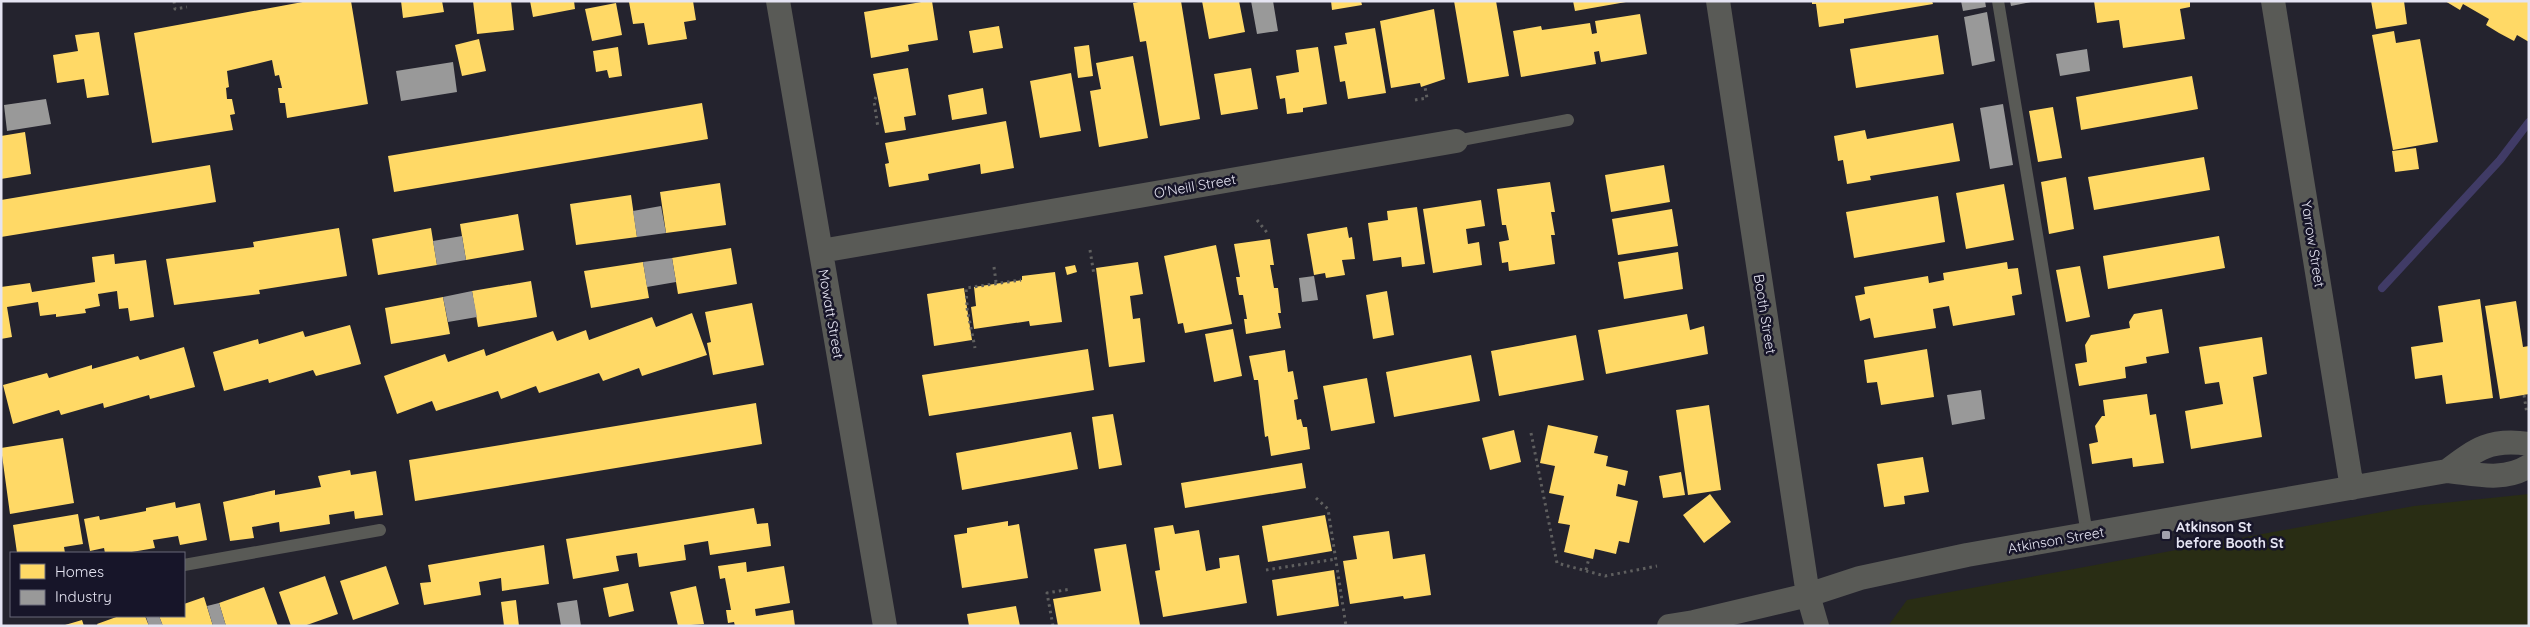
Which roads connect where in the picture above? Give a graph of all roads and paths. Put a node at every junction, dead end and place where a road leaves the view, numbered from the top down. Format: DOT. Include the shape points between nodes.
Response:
graph roads {
  1 [pos="174,1"];
  2 [pos="186,1"];
  3 [pos="778,1"];
  4 [pos="1718,1"];
  5 [pos="1998,1"];
  6 [pos="2273,1"];
  7 [pos="1425,87"];
  8 [pos="876,97"];
  9 [pos="1415,100"];
  10 [pos="1568,120"];
  11 [pos="878,128"];
  12 [pos="1456,141"];
  13 [pos="1257,220"];
  14 [pos="1269,235"];
  15 [pos="1090,250"];
  16 [pos="821,251"];
  17 [pos="994,267"];
  18 [pos="1094,275"];
  19 [pos="1021,280"];
  20 [pos="996,282"];
  21 [pos="975,348"];
  22 [pos="2524,395"];
  23 [pos="2527,414"];
  24 [pos="1531,433"];
  25 [pos="2529,444"];
  26 [pos="2529,466"];
  27 [pos="2448,471"];
  28 [pos="2352,488"];
  29 [pos="1316,498"];
  30 [pos="380,530"];
  31 [pos="2087,534"];
  32 [pos="1589,558"];
  33 [pos="1336,559"];
  34 [pos="185,565"];
  35 [pos="1657,566"];
  36 [pos="1266,570"];
  37 [pos="1586,570"];
  38 [pos="1071,589"];
  39 [pos="1808,595"];
  40 [pos="885,626"];
  41 [pos="1053,626"];
  42 [pos="1346,626"];
  43 [pos="1669,626"];
  44 [pos="1817,626"];
  1 -- 2 [label="path" via="175,9 187,7"];
  3 -- 16 [label="street, Mowatt Street"];
  4 -- 39 [label="street, Booth Street"];
  5 -- 31 [label="lane"];
  6 -- 28 [label="street, Yarrow Street"];
  7 -- 9 [label="path" via="1427,98"];
  8 -- 11 [label="path"];
  10 -- 12 [label="lane, O'Neill Street"];
  12 -- 16 [label="street, O'Neill Street"];
  13 -- 14 [label="path"];
  15 -- 18 [label="path"];
  16 -- 40 [label="street, Mowatt Street"];
  17 -- 20 [label="path"];
  19 -- 20 [label="path"];
  20 -- 21 [label="path" via="966,288"];
  22 -- 23 [label="path"];
  24 -- 37 [label="path" via="1557,563"];
  25 -- 27 [label="street, Atkinson Street" via="2511,441 2487,445"];
  26 -- 27 [label="street, Atkinson Street" via="2512,475 2498,476"];
  27 -- 28 [label="street, Atkinson Street"];
  28 -- 31 [label="street, Atkinson Street"];
  29 -- 33 [label="path" via="1328,509"];
  30 -- 34 [label="lane"];
  31 -- 39 [label="street, Atkinson Street" via="1860,578"];
  32 -- 37 [label="path"];
  33 -- 36 [label="path"];
  33 -- 42 [label="path"];
  35 -- 37 [label="path" via="1605,576"];
  38 -- 41 [label="path" via="1047,593"];
  39 -- 43 [label="street, Atkinson Street"];
  39 -- 44 [label="street, Booth Street"];
}
